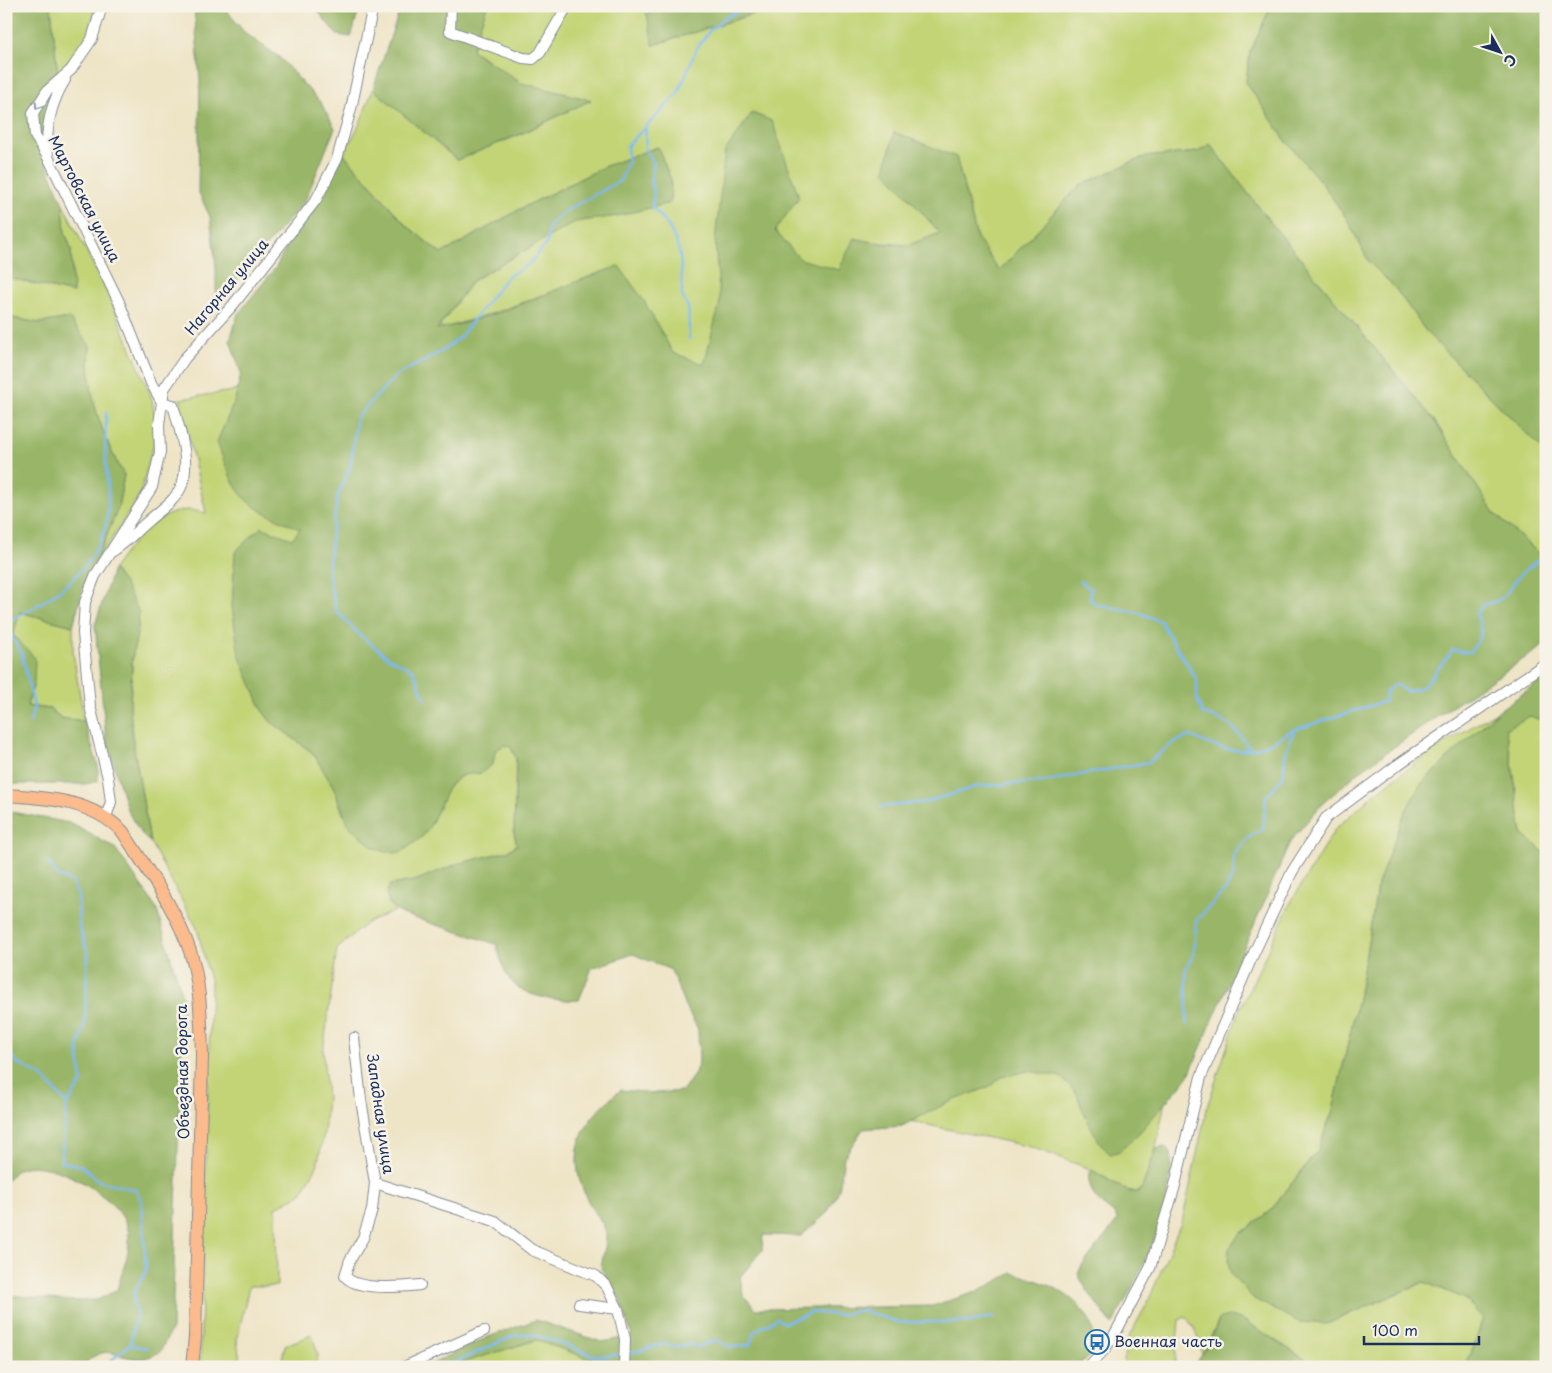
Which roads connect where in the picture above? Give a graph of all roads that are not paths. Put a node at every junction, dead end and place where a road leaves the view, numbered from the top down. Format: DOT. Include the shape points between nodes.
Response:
graph roads {
  1 [pos="102,6"];
  2 [pos="372,6"];
  3 [pos="451,6"];
  4 [pos="567,6"];
  5 [pos="71,70"];
  6 [pos="48,159"];
  7 [pos="162,402"];
  8 [pos="109,553"];
  9 [pos="1546,663"];
  10 [pos="6,795"];
  11 [pos="106,817"];
  12 [pos="354,1038"];
  13 [pos="375,1184"];
  14 [pos="420,1286"];
  15 [pos="579,1304"];
  16 [pos="618,1309"];
  17 [pos="484,1331"];
  18 [pos="624,1359"];
  19 [pos="409,1366"];
  20 [pos="192,1367"];
  21 [pos="1088,1367"];
  1 -- 5 [label="street, Мартовская улица" via="92,39"];
  2 -- 7 [label="street, Нагорная улица" via="337,159 316,200 233,305 185,358 164,389"];
  3 -- 4 [label="street" via="450,31 533,59 540,53"];
  5 -- 6 [label="street" via="58,92 48,122"];
  5 -- 6 [label="street, Мартовская улица, one-way" via="47,91 33,113 35,136"];
  6 -- 7 [label="street, Мартовская улица" via="119,302"];
  7 -- 8 [label="street" via="160,452 152,487"];
  7 -- 8 [label="street" via="173,405 181,435 185,478 176,497 129,541"];
  8 -- 11 [label="street" via="95,576 86,602 83,633 90,706 108,778 111,802"];
  9 -- 21 [label="street" via="1326,818 1292,872 1201,1077 1174,1189 1150,1268 1112,1338"];
  10 -- 11 [label="main road, Объездная дорога" via="66,801"];
  11 -- 20 [label="main road, Объездная дорога" via="123,832 172,908 196,977 202,1057"];
  12 -- 13 [label="street, Западная улица"];
  13 -- 14 [label="street" via="372,1210 363,1238 345,1276 361,1284 393,1288"];
  13 -- 16 [label="street, Западная улица" via="495,1221 532,1250 596,1276 607,1287"];
  15 -- 16 [label="street"];
  16 -- 18 [label="street, Западная улица" via="625,1339"];
  17 -- 19 [label="street"];
}
